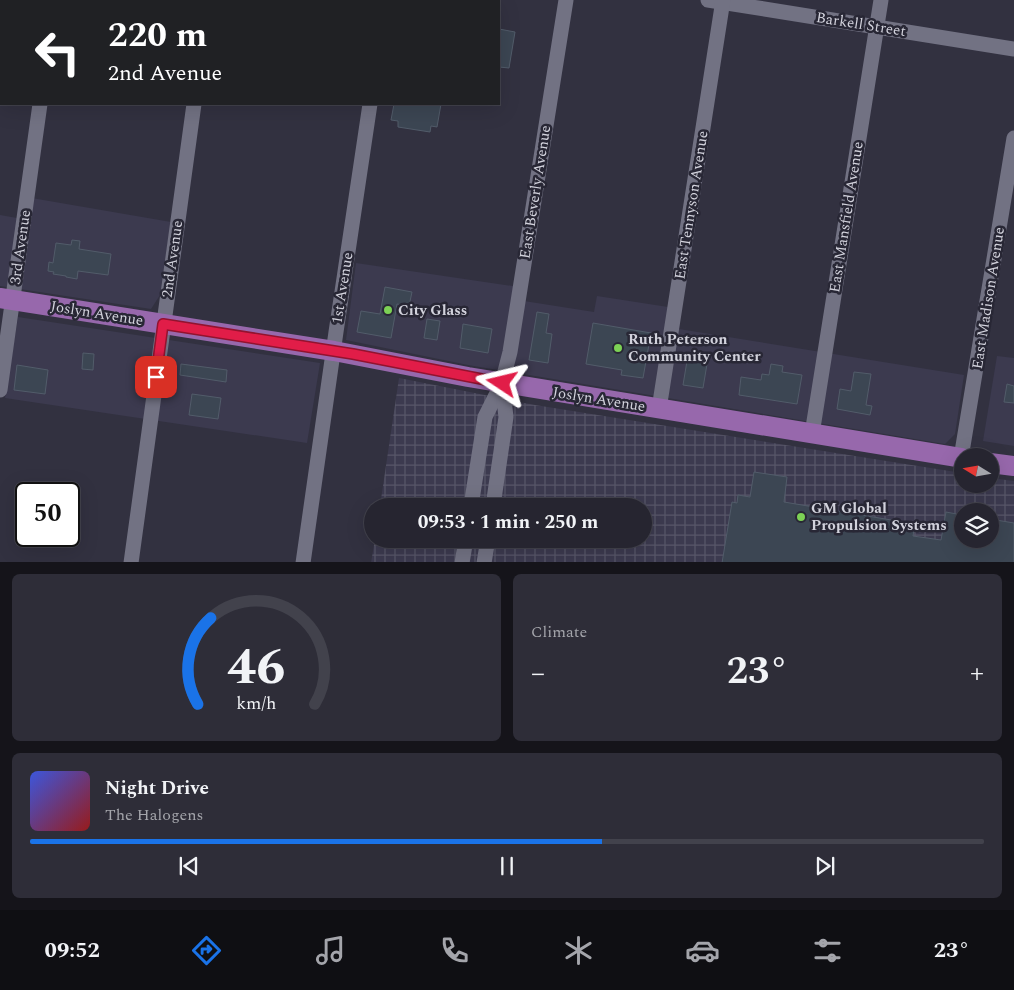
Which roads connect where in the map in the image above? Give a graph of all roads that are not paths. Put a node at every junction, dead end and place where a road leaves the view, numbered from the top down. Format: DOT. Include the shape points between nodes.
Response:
graph roads {
  1 [pos="566,0"];
  2 [pos="881,0"];
  3 [pos="718,1"];
  4 [pos="876,27"];
  5 [pos="1014,49"];
  6 [pos="40,105"];
  7 [pos="194,105"];
  8 [pos="370,105"];
  9 [pos="1014,138"];
  10 [pos="6,299"];
  11 [pos="163,324"];
  12 [pos="334,351"];
  13 [pos="502,383"];
  14 [pos="0,390"];
  15 [pos="659,409"];
  16 [pos="812,434"];
  17 [pos="964,448"];
  18 [pos="954,457"];
  19 [pos="999,464"];
  20 [pos="1014,466"];
  21 [pos="472,498"];
  22 [pos="494,498"];
  23 [pos="464,548"];
  24 [pos="486,548"];
  25 [pos="131,562"];
  26 [pos="303,562"];
  27 [pos="462,562"];
  28 [pos="484,562"];
  1 -- 13 [label="street, East Beverly Avenue" via="510,352"];
  2 -- 4 [label="street, East Mansfield Avenue"];
  3 -- 4 [label="street, Barkell Street"];
  3 -- 15 [label="street, East Tennyson Avenue"];
  4 -- 5 [label="street, Barkell Street"];
  4 -- 16 [label="street, East Mansfield Avenue"];
  6 -- 10 [label="street, 3rd Avenue"];
  7 -- 11 [label="street, 2nd Avenue"];
  8 -- 12 [label="street, 1st Avenue"];
  9 -- 17 [label="street, East Madison Avenue"];
  10 -- 11 [label="main road, Joslyn Avenue"];
  10 -- 14 [label="street, 3rd Avenue"];
  11 -- 12 [label="main road, Joslyn Avenue"];
  11 -- 25 [label="street, 2nd Avenue"];
  12 -- 13 [label="main road, Joslyn Avenue"];
  12 -- 26 [label="street, 1st Avenue"];
  13 -- 15 [label="main road, Joslyn Avenue"];
  13 -- 21 [label="street" via="484,417"];
  13 -- 22 [label="street" via="506,417"];
  15 -- 16 [label="main road, Joslyn Avenue"];
  16 -- 18 [label="main road, Joslyn Avenue"];
  19 -- 20 [label="main road"];
  23 -- 27 [label="street"];
  24 -- 28 [label="street"];
}
